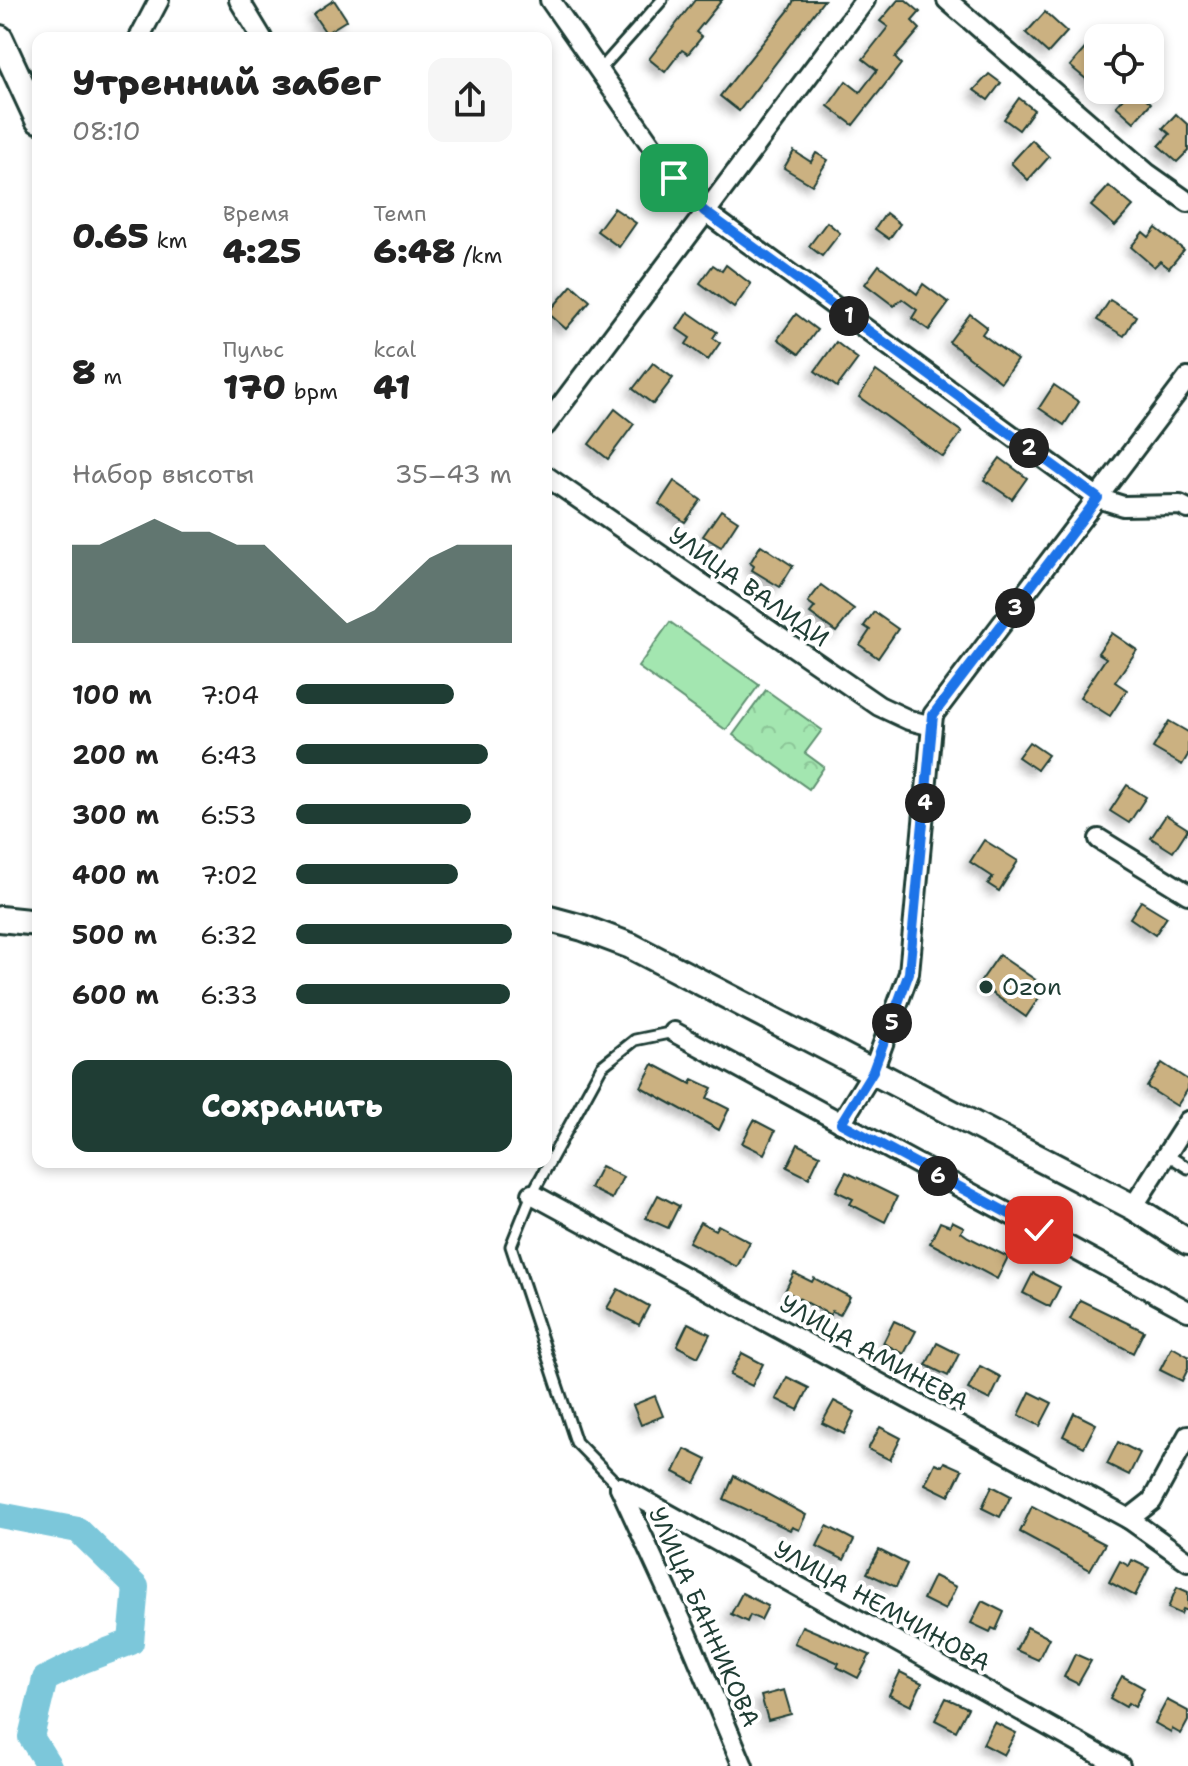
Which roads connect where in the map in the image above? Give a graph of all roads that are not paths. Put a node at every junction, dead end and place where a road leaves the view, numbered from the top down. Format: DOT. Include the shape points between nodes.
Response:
graph roads {
  1 [pos="159,0"];
  2 [pos="239,0"];
  3 [pos="550,0"];
  4 [pos="662,0"];
  5 [pos="865,0"];
  6 [pos="947,0"];
  7 [pos="142,32"];
  8 [pos="258,32"];
  9 [pos="0,38"];
  10 [pos="599,71"];
  11 [pos="32,107"];
  12 [pos="1188,202"];
  13 [pos="704,211"];
  14 [pos="1188,378"];
  15 [pos="552,417"];
  16 [pos="552,480"];
  17 [pos="1098,498"];
  18 [pos="1188,509"];
  19 [pos="932,726"];
  20 [pos="1099,839"];
  21 [pos="1188,894"];
  22 [pos="552,918"];
  23 [pos="0,919"];
  24 [pos="32,922"];
  25 [pos="674,1032"];
  26 [pos="873,1071"];
  27 [pos="1188,1121"];
  28 [pos="841,1123"];
  29 [pos="1166,1154"];
  30 [pos="552,1157"];
  31 [pos="546,1168"];
  32 [pos="1188,1168"];
  33 [pos="532,1194"];
  34 [pos="1133,1207"];
  35 [pos="1188,1242"];
  36 [pos="1188,1311"];
  37 [pos="1188,1435"];
  38 [pos="620,1487"];
  39 [pos="1129,1519"];
  40 [pos="1188,1561"];
  41 [pos="743,1766"];
  42 [pos="1120,1766"];
  1 -- 7 [label="street"];
  2 -- 8 [label="street"];
  3 -- 10 [label="street"];
  4 -- 10 [label="lane"];
  5 -- 13 [label="street"];
  6 -- 12 [label="street" via="1147,173"];
  9 -- 11 [label="main road"];
  10 -- 13 [label="street" via="674,178"];
  13 -- 15 [label="street"];
  13 -- 17 [label="street"];
  14 -- 17 [label="street"];
  16 -- 19 [label="street, УЛИЦА ВАЛИДИ" via="879,706"];
  17 -- 18 [label="street" via="1123,506"];
  17 -- 19 [label="street" via="933,715"];
  19 -- 26 [label="street" via="909,973"];
  20 -- 21 [label="street"];
  22 -- 26 [label="main road" via="631,946"];
  23 -- 24 [label="main road"];
  25 -- 28 [label="street"];
  25 -- 30 [label="lane" via="635,1040 602,1066"];
  26 -- 28 [label="street"];
  26 -- 34 [label="main road"];
  27 -- 29 [label="street"];
  28 -- 36 [label="street"];
  29 -- 32 [label="lane"];
  29 -- 34 [label="street"];
  31 -- 33 [label="lane"];
  33 -- 38 [label="lane" via="511,1246 576,1442"];
  33 -- 39 [label="street, УЛИЦА АМИНЕВА"];
  34 -- 35 [label="main road"];
  37 -- 39 [label="street" via="1152,1501"];
  38 -- 41 [label="street, УЛИЦА БАННИКОВА"];
  38 -- 42 [label="street, УЛИЦА НЕМЧИНОВА"];
  39 -- 40 [label="street, УЛИЦА АМИНЕВА"];
}
